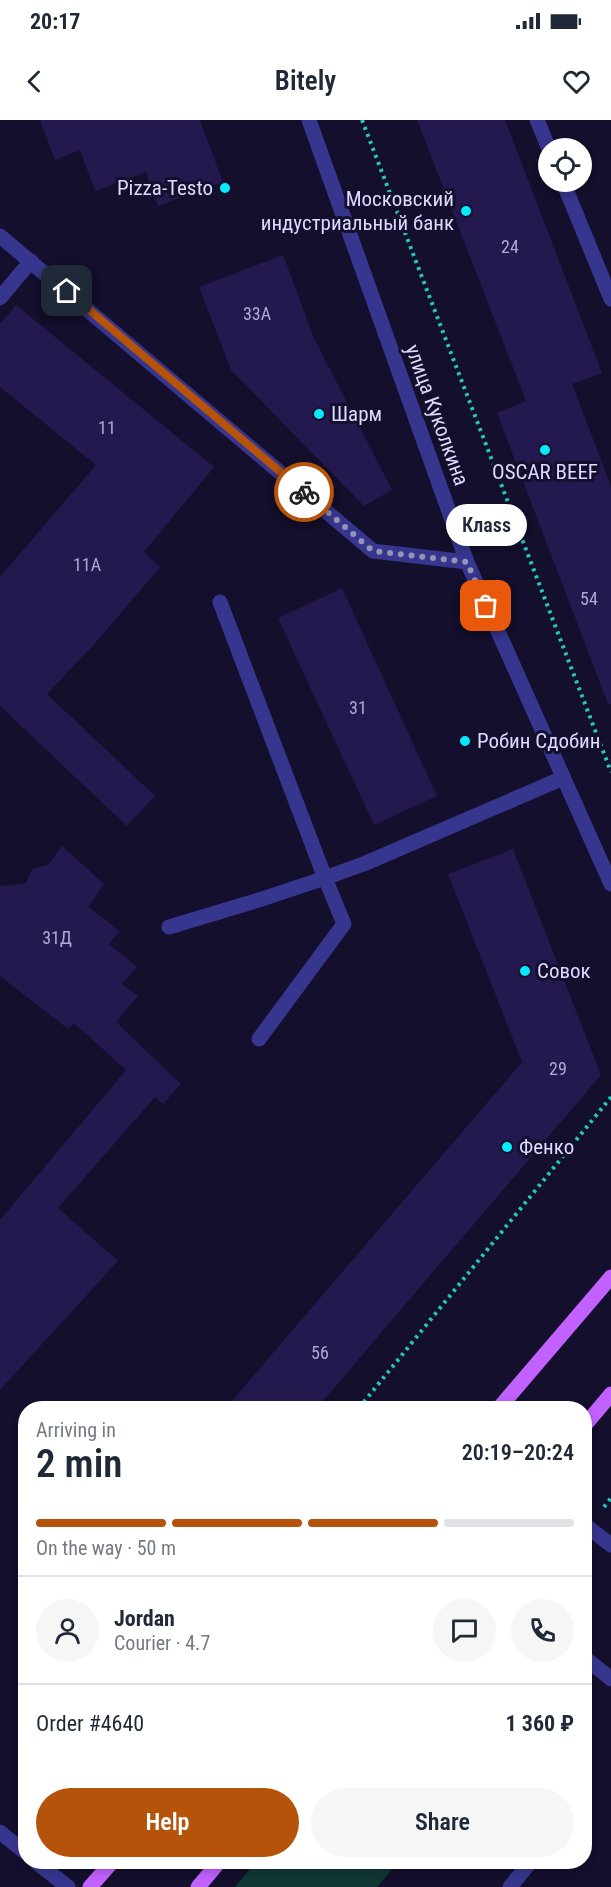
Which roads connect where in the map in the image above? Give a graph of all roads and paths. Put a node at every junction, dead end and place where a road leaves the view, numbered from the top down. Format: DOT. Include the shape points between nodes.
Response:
graph roads {
  1 [pos="309,120"];
  2 [pos="362,120"];
  3 [pos="537,120"];
  4 [pos="544,138"];
  5 [pos="566,192"];
  6 [pos="0,236"];
  7 [pos="31,261"];
  8 [pos="0,298"];
  9 [pos="611,299"];
  10 [pos="467,562"];
  11 [pos="220,602"];
  12 [pos="611,772"];
  13 [pos="563,778"];
  14 [pos="326,878"];
  15 [pos="611,884"];
  16 [pos="169,927"];
  17 [pos="259,1039"];
  18 [pos="611,1097"];
  19 [pos="611,1277"];
  20 [pos="611,1394"];
  21 [pos="365,1401"];
  22 [pos="505,1401"];
  23 [pos="592,1417"];
  24 [pos="597,1530"];
  25 [pos="611,1545"];
  26 [pos="592,1664"];
  27 [pos="611,1679"];
  28 [pos="0,1832"];
  29 [pos="18,1847"];
  30 [pos="45,1869"];
  31 [pos="106,1869"];
  32 [pos="213,1869"];
  33 [pos="525,1869"];
  34 [pos="68,1887"];
  35 [pos="90,1887"];
  36 [pos="198,1887"];
  37 [pos="510,1887"];
  1 -- 10 [label="street, улица Куколкина"];
  2 -- 12 [label="path"];
  3 -- 4 [label="street"];
  5 -- 9 [label="street"];
  6 -- 7 [label="street"];
  7 -- 8 [label="street"];
  7 -- 10 [label="street" via="373,551"];
  10 -- 13 [label="street, улица Куколкина"];
  11 -- 14 [label="street"];
  13 -- 14 [label="street"];
  13 -- 15 [label="street, улица Куколкина"];
  14 -- 16 [label="street"];
  14 -- 17 [label="street" via="344,924"];
  18 -- 21 [label="path"];
  19 -- 22 [label="main road"];
  20 -- 23 [label="main road"];
  24 -- 25 [label="street"];
  26 -- 27 [label="street"];
  28 -- 29 [label="street"];
  30 -- 34 [label="street"];
  31 -- 35 [label="main road"];
  32 -- 36 [label="main road"];
  33 -- 37 [label="street"];
}
